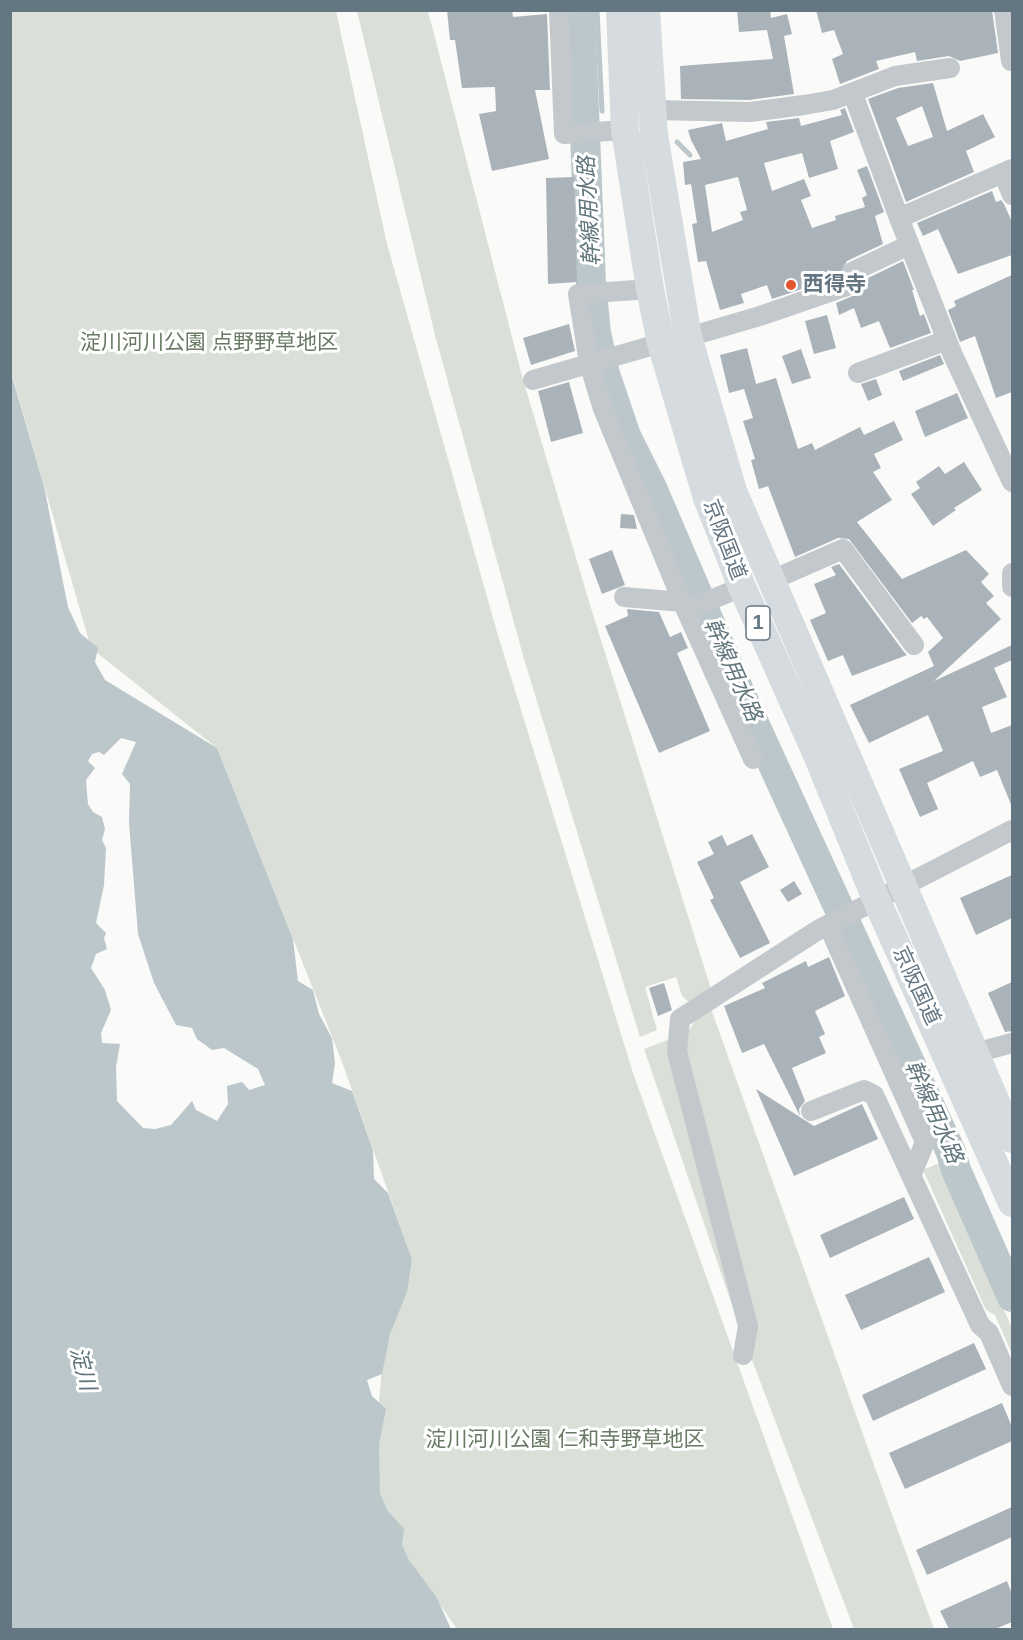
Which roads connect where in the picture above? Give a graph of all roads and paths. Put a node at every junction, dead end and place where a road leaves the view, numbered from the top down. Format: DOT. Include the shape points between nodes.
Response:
graph roads {
  1 [pos="559,10"];
  2 [pos="620,10"];
  3 [pos="646,10"];
  4 [pos="1004,10"];
  5 [pos="1011,61"];
  6 [pos="950,68"];
  7 [pos="853,94"];
  8 [pos="653,110"];
  9 [pos="613,130"];
  10 [pos="1008,171"];
  11 [pos="1012,195"];
  12 [pos="898,218"];
  13 [pos="909,246"];
  14 [pos="650,289"];
  15 [pos="674,340"];
  16 [pos="947,340"];
  17 [pos="589,363"];
  18 [pos="858,373"];
  19 [pos="533,380"];
  20 [pos="1012,482"];
  21 [pos="1012,573"];
  22 [pos="772,580"];
  23 [pos="1012,587"];
  24 [pos="732,591"];
  25 [pos="624,597"];
  26 [pos="684,606"];
  27 [pos="914,645"];
  28 [pos="753,759"];
  29 [pos="1012,830"];
  30 [pos="904,885"];
  31 [pos="866,905"];
  32 [pos="831,923"];
  33 [pos="1012,1043"];
  34 [pos="975,1053"];
  35 [pos="811,1111"];
  36 [pos="1012,1139"];
  37 [pos="911,1176"];
  38 [pos="1012,1203"];
  39 [pos="743,1355"];
  40 [pos="1012,1386"];
  1 -- 9 [label="street" via="564,134"];
  2 -- 9 [label="highway, 京阪国道 / 1"];
  3 -- 8 [label="highway, 京阪国道 / 1"];
  4 -- 5 [label="street"];
  6 -- 7 [label="street" via="895,76"];
  7 -- 8 [label="street" via="750,112"];
  7 -- 12 [label="street"];
  8 -- 15 [label="highway, 京阪国道 / 1"];
  9 -- 14 [label="highway, 京阪国道 / 1"];
  10 -- 11 [label="street"];
  10 -- 12 [label="street"];
  12 -- 13 [label="street"];
  13 -- 15 [label="street" via="852,272 847,286"];
  13 -- 16 [label="street"];
  14 -- 15 [label="highway, 京阪国道 / 1"];
  14 -- 17 [label="street" via="578,294"];
  15 -- 17 [label="street"];
  15 -- 22 [label="highway, 京阪国道 / 1"];
  15 -- 24 [label="highway, 京阪国道 / 1" via="707,498"];
  16 -- 18 [label="street"];
  16 -- 20 [label="street"];
  17 -- 19 [label="street"];
  17 -- 26 [label="street" via="603,410"];
  21 -- 23 [label="street"];
  22 -- 27 [label="street" via="843,549"];
  22 -- 30 [label="highway, 京阪国道 / 1"];
  24 -- 26 [label="street"];
  24 -- 31 [label="highway, 京阪国道 / 1" via="817,755"];
  25 -- 26 [label="street"];
  26 -- 28 [label="street"];
  29 -- 30 [label="street"];
  30 -- 31 [label="street"];
  30 -- 34 [label="highway, 京阪国道 / 1"];
  31 -- 32 [label="street"];
  31 -- 38 [label="highway, 京阪国道 / 1"];
  32 -- 37 [label="street" via="925,1142"];
  32 -- 39 [label="street" via="680,1019 677,1052 748,1326"];
  33 -- 34 [label="street"];
  34 -- 36 [label="highway, 京阪国道 / 1"];
  35 -- 37 [label="street" via="864,1090 874,1095"];
  37 -- 40 [label="street"];
}
